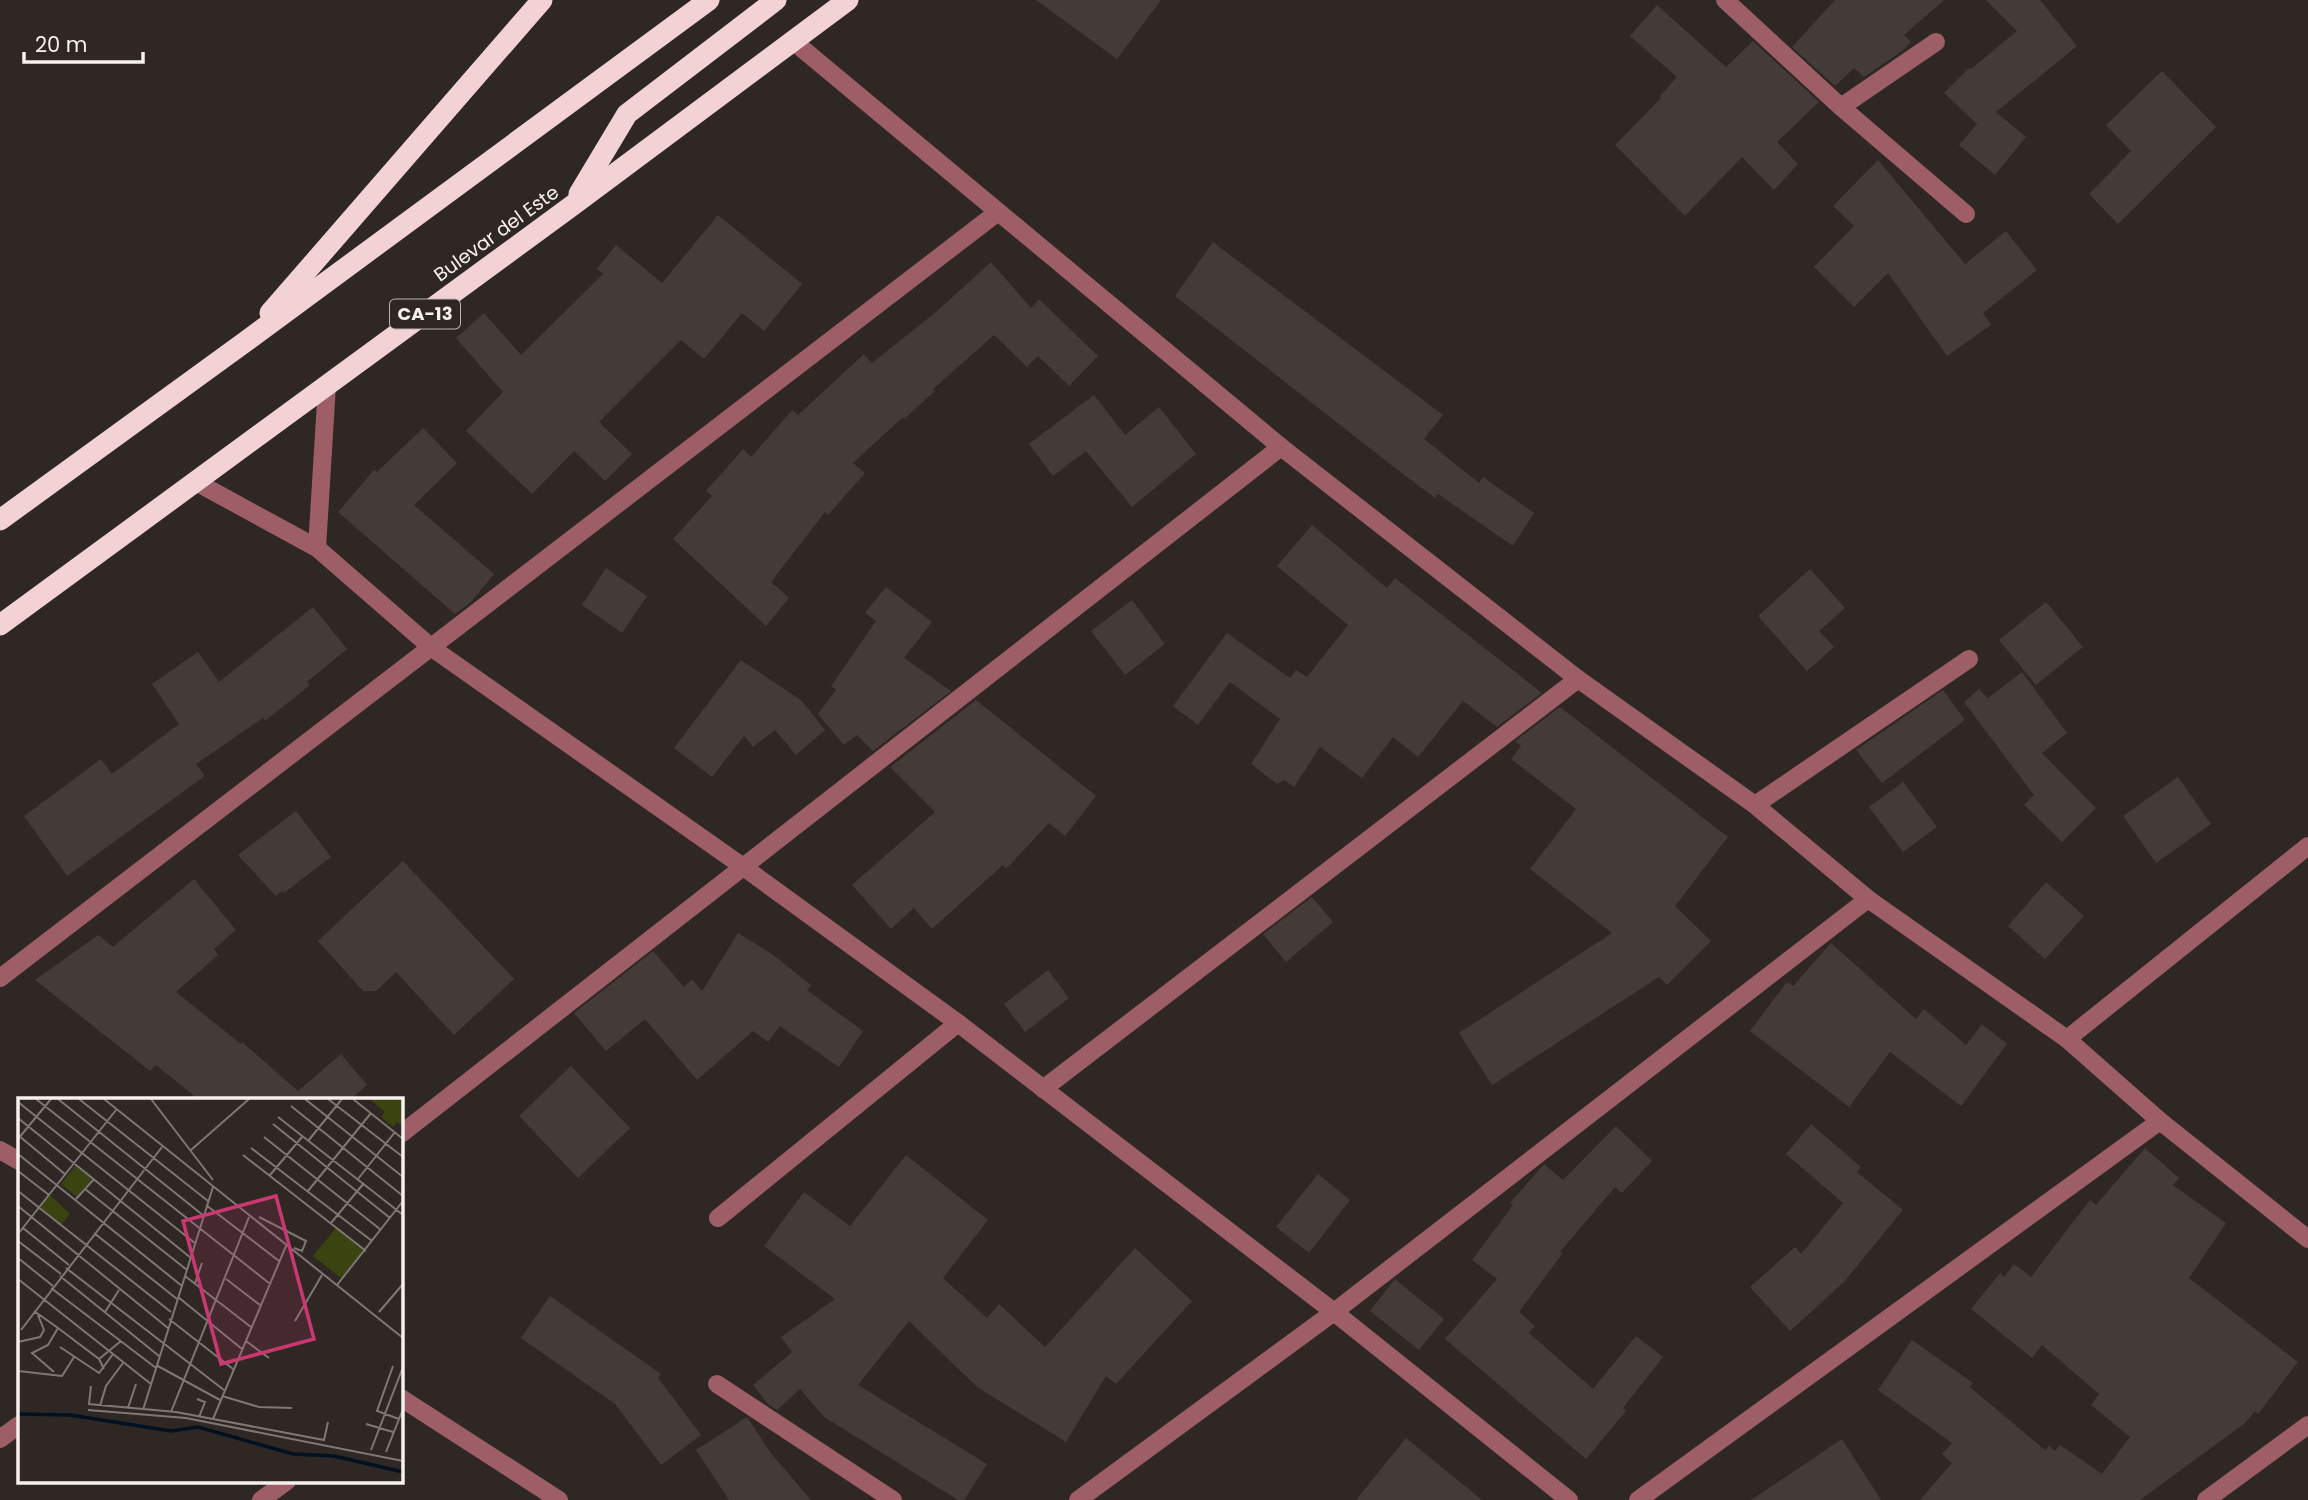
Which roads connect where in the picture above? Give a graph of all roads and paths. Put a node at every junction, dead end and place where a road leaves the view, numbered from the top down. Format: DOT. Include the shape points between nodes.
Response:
graph roads {
  1 [pos="541,0"];
  2 [pos="709,0"];
  3 [pos="776,0"];
  4 [pos="848,0"];
  5 [pos="1725,0"];
  6 [pos="793,41"];
  7 [pos="1936,42"];
  8 [pos="1841,107"];
  9 [pos="573,205"];
  10 [pos="998,212"];
  11 [pos="1966,214"];
  12 [pos="245,342"];
  13 [pos="327,385"];
  14 [pos="1281,447"];
  15 [pos="195,482"];
  16 [pos="0,520"];
  17 [pos="317,548"];
  18 [pos="0,625"];
  19 [pos="432,648"];
  20 [pos="1969,659"];
  21 [pos="1578,679"];
  22 [pos="1755,805"];
  23 [pos="2308,846"];
  24 [pos="742,866"];
  25 [pos="1868,899"];
  26 [pos="0,978"];
  27 [pos="958,1023"];
  28 [pos="2067,1039"];
  29 [pos="1043,1089"];
  30 [pos="2160,1121"];
  31 [pos="402,1133"];
  32 [pos="718,1218"];
  33 [pos="2308,1239"];
  34 [pos="1334,1312"];
  35 [pos="717,1384"];
  36 [pos="402,1399"];
  37 [pos="2308,1425"];
  38 [pos="18,1426"];
  39 [pos="0,1439"];
  40 [pos="286,1482"];
  41 [pos="261,1500"];
  42 [pos="559,1500"];
  43 [pos="893,1500"];
  44 [pos="1078,1500"];
  45 [pos="1569,1500"];
  46 [pos="1638,1500"];
  47 [pos="2206,1500"];
  1 -- 12 [label="highway"];
  2 -- 12 [label="highway"];
  3 -- 9 [label="highway" via="627,114"];
  4 -- 6 [label="highway, Bulevar del Este / CA-13"];
  5 -- 8 [label="street"];
  6 -- 9 [label="highway, Bulevar del Este / CA-13"];
  6 -- 10 [label="street"];
  7 -- 8 [label="street"];
  8 -- 11 [label="street"];
  9 -- 13 [label="highway, Bulevar del Este / CA-13"];
  10 -- 14 [label="street"];
  10 -- 19 [label="street"];
  12 -- 16 [label="highway"];
  13 -- 15 [label="highway, Bulevar del Este / CA-13"];
  13 -- 17 [label="street"];
  14 -- 21 [label="street"];
  14 -- 24 [label="street"];
  15 -- 17 [label="street"];
  15 -- 18 [label="highway, Bulevar del Este / CA-13"];
  17 -- 19 [label="street"];
  19 -- 24 [label="street"];
  19 -- 26 [label="street"];
  20 -- 22 [label="street"];
  21 -- 22 [label="street"];
  21 -- 29 [label="street"];
  22 -- 25 [label="street"];
  23 -- 28 [label="street"];
  24 -- 27 [label="street"];
  24 -- 31 [label="street"];
  25 -- 28 [label="street"];
  25 -- 34 [label="street"];
  27 -- 29 [label="street"];
  27 -- 32 [label="street"];
  28 -- 30 [label="street"];
  29 -- 34 [label="street"];
  30 -- 33 [label="street"];
  30 -- 46 [label="street"];
  34 -- 44 [label="street"];
  34 -- 45 [label="street"];
  35 -- 43 [label="street"];
  36 -- 42 [label="street"];
  37 -- 47 [label="street"];
  38 -- 39 [label="street"];
  40 -- 41 [label="street"];
}
